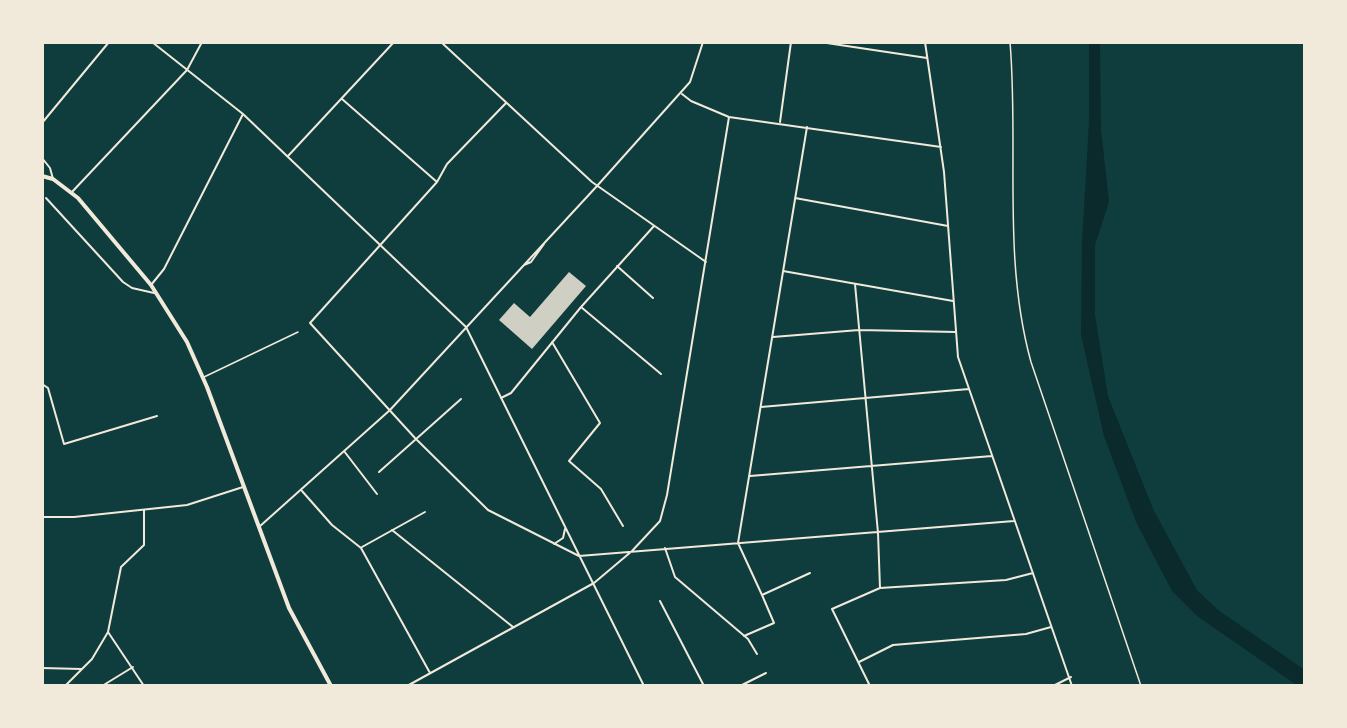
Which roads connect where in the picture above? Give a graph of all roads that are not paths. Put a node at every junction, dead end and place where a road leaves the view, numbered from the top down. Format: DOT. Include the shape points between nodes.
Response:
graph roads {
  1 [pos="109,42"];
  2 [pos="152,42"];
  3 [pos="202,42"];
  4 [pos="394,42"];
  5 [pos="441,42"];
  6 [pos="703,42"];
  7 [pos="791,42"];
  8 [pos="820,42"];
  9 [pos="925,42"];
  10 [pos="927,58"];
  11 [pos="187,70"];
  12 [pos="682,94"];
  13 [pos="341,98"];
  14 [pos="507,103"];
  15 [pos="243,114"];
  16 [pos="729,117"];
  17 [pos="42,123"];
  18 [pos="780,123"];
  19 [pos="807,127"];
  20 [pos="941,147"];
  21 [pos="288,156"];
  22 [pos="42,158"];
  23 [pos="42,176"];
  24 [pos="53,179"];
  25 [pos="436,182"];
  26 [pos="597,186"];
  27 [pos="71,193"];
  28 [pos="46,198"];
  29 [pos="795,198"];
  30 [pos="654,226"];
  31 [pos="948,226"];
  32 [pos="382,246"];
  33 [pos="706,262"];
  34 [pos="617,266"];
  35 [pos="783,271"];
  36 [pos="855,284"];
  37 [pos="151,285"];
  38 [pos="157,293"];
  39 [pos="653,298"];
  40 [pos="953,301"];
  41 [pos="581,306"];
  42 [pos="466,327"];
  43 [pos="859,330"];
  44 [pos="298,332"];
  45 [pos="956,332"];
  46 [pos="772,337"];
  47 [pos="552,342"];
  48 [pos="661,374"];
  49 [pos="204,377"];
  50 [pos="42,384"];
  51 [pos="969,389"];
  52 [pos="501,398"];
  53 [pos="865,398"];
  54 [pos="461,399"];
  55 [pos="761,407"];
  56 [pos="390,410"];
  57 [pos="157,416"];
  58 [pos="415,438"];
  59 [pos="344,451"];
  60 [pos="992,456"];
  61 [pos="872,467"];
  62 [pos="379,472"];
  63 [pos="749,476"];
  64 [pos="245,486"];
  65 [pos="302,490"];
  66 [pos="377,494"];
  67 [pos="144,510"];
  68 [pos="424,512"];
  69 [pos="42,517"];
  70 [pos="1014,520"];
  71 [pos="623,526"];
  72 [pos="259,527"];
  73 [pos="565,528"];
  74 [pos="392,530"];
  75 [pos="878,533"];
  76 [pos="738,543"];
  77 [pos="554,544"];
  78 [pos="361,548"];
  79 [pos="665,548"];
  80 [pos="632,551"];
  81 [pos="579,556"];
  82 [pos="810,573"];
  83 [pos="1033,573"];
  84 [pos="594,583"];
  85 [pos="880,588"];
  86 [pos="762,595"];
  87 [pos="660,601"];
  88 [pos="513,627"];
  89 [pos="1051,627"];
  90 [pos="108,632"];
  91 [pos="744,636"];
  92 [pos="757,654"];
  93 [pos="859,662"];
  94 [pos="133,667"];
  95 [pos="42,668"];
  96 [pos="81,669"];
  97 [pos="430,673"];
  98 [pos="766,673"];
  99 [pos="1071,677"];
  100 [pos="64,686"];
  101 [pos="102,686"];
  102 [pos="144,686"];
  103 [pos="331,686"];
  104 [pos="407,686"];
  105 [pos="644,686"];
  106 [pos="704,686"];
  107 [pos="740,686"];
  108 [pos="870,686"];
  109 [pos="1053,686"];
  110 [pos="1072,686"];
  1 -- 17 [label="street"];
  2 -- 11 [label="street"];
  3 -- 11 [label="street"];
  4 -- 13 [label="street"];
  5 -- 14 [label="street"];
  6 -- 12 [label="street"];
  7 -- 18 [label="street"];
  8 -- 10 [label="street"];
  9 -- 10 [label="street"];
  10 -- 20 [label="street"];
  11 -- 15 [label="street"];
  11 -- 27 [label="street"];
  12 -- 16 [label="street"];
  12 -- 26 [label="street"];
  13 -- 21 [label="street"];
  13 -- 25 [label="street"];
  14 -- 25 [label="street" via="447,164"];
  14 -- 26 [label="street"];
  15 -- 21 [label="street"];
  15 -- 37 [label="street" via="164,269"];
  16 -- 18 [label="street"];
  16 -- 33 [label="street"];
  18 -- 19 [label="street"];
  19 -- 20 [label="street"];
  19 -- 29 [label="street"];
  20 -- 31 [label="street"];
  21 -- 32 [label="street"];
  22 -- 24 [label="street"];
  23 -- 24 [label="main road"];
  24 -- 27 [label="main road"];
  25 -- 32 [label="street"];
  26 -- 30 [label="street"];
  26 -- 42 [label="street"];
  27 -- 37 [label="main road"];
  28 -- 38 [label="street" via="123,282"];
  29 -- 31 [label="street"];
  29 -- 35 [label="street"];
  30 -- 33 [label="street"];
  30 -- 34 [label="street"];
  31 -- 40 [label="street"];
  32 -- 42 [label="street"];
  32 -- 56 [label="street" via="310,323"];
  33 -- 80 [label="street" via="668,495 660,521"];
  34 -- 39 [label="street"];
  34 -- 41 [label="street"];
  35 -- 36 [label="street"];
  35 -- 46 [label="street"];
  36 -- 40 [label="street"];
  36 -- 43 [label="street"];
  37 -- 38 [label="main road"];
  38 -- 49 [label="main road"];
  40 -- 45 [label="street"];
  41 -- 47 [label="street"];
  41 -- 48 [label="street"];
  42 -- 52 [label="street"];
  42 -- 56 [label="street"];
  43 -- 45 [label="street"];
  43 -- 46 [label="street"];
  43 -- 53 [label="street"];
  44 -- 49 [label="lane"];
  45 -- 51 [label="street" via="958,357"];
  46 -- 55 [label="street"];
  47 -- 52 [label="street" via="511,393"];
  47 -- 71 [label="street" via="600,423 569,461 601,489"];
  49 -- 64 [label="main road"];
  50 -- 57 [label="street" via="48,388 64,444"];
  51 -- 53 [label="street"];
  51 -- 60 [label="street"];
  52 -- 73 [label="street"];
  53 -- 55 [label="street"];
  53 -- 61 [label="street"];
  54 -- 58 [label="street"];
  55 -- 63 [label="street"];
  56 -- 58 [label="street"];
  56 -- 59 [label="street"];
  58 -- 62 [label="street"];
  58 -- 77 [label="street" via="488,510"];
  59 -- 65 [label="street"];
  59 -- 66 [label="street"];
  60 -- 61 [label="street"];
  60 -- 70 [label="street"];
  61 -- 63 [label="street"];
  61 -- 75 [label="street"];
  63 -- 76 [label="street"];
  64 -- 67 [label="street" via="187,505"];
  64 -- 72 [label="main road"];
  65 -- 72 [label="street"];
  65 -- 78 [label="street" via="332,525"];
  67 -- 69 [label="street"];
  67 -- 90 [label="street" via="144,545 121,567"];
  68 -- 74 [label="street"];
  70 -- 75 [label="street"];
  70 -- 83 [label="street"];
  72 -- 103 [label="main road" via="289,608"];
  73 -- 77 [label="street" via="563,538"];
  73 -- 81 [label="street"];
  74 -- 78 [label="street"];
  74 -- 88 [label="street"];
  75 -- 76 [label="street"];
  75 -- 85 [label="street"];
  76 -- 79 [label="street"];
  76 -- 86 [label="street"];
  77 -- 81 [label="street"];
  78 -- 97 [label="street"];
  79 -- 80 [label="street"];
  79 -- 91 [label="street" via="675,577"];
  80 -- 81 [label="street"];
  80 -- 84 [label="street"];
  81 -- 84 [label="street"];
  82 -- 86 [label="street"];
  83 -- 85 [label="street" via="1006,580"];
  83 -- 89 [label="street"];
  84 -- 88 [label="street"];
  84 -- 105 [label="street"];
  85 -- 93 [label="street" via="832,609"];
  86 -- 91 [label="street" via="774,623"];
  87 -- 106 [label="street"];
  88 -- 97 [label="street"];
  89 -- 93 [label="street" via="1026,634 893,645"];
  89 -- 99 [label="street"];
  90 -- 94 [label="street"];
  90 -- 96 [label="street"];
  91 -- 92 [label="street"];
  93 -- 108 [label="street"];
  94 -- 101 [label="street"];
  94 -- 102 [label="street"];
  95 -- 96 [label="street"];
  96 -- 100 [label="street"];
  97 -- 104 [label="street"];
  98 -- 107 [label="street"];
  99 -- 109 [label="street"];
  99 -- 110 [label="street"];
}
